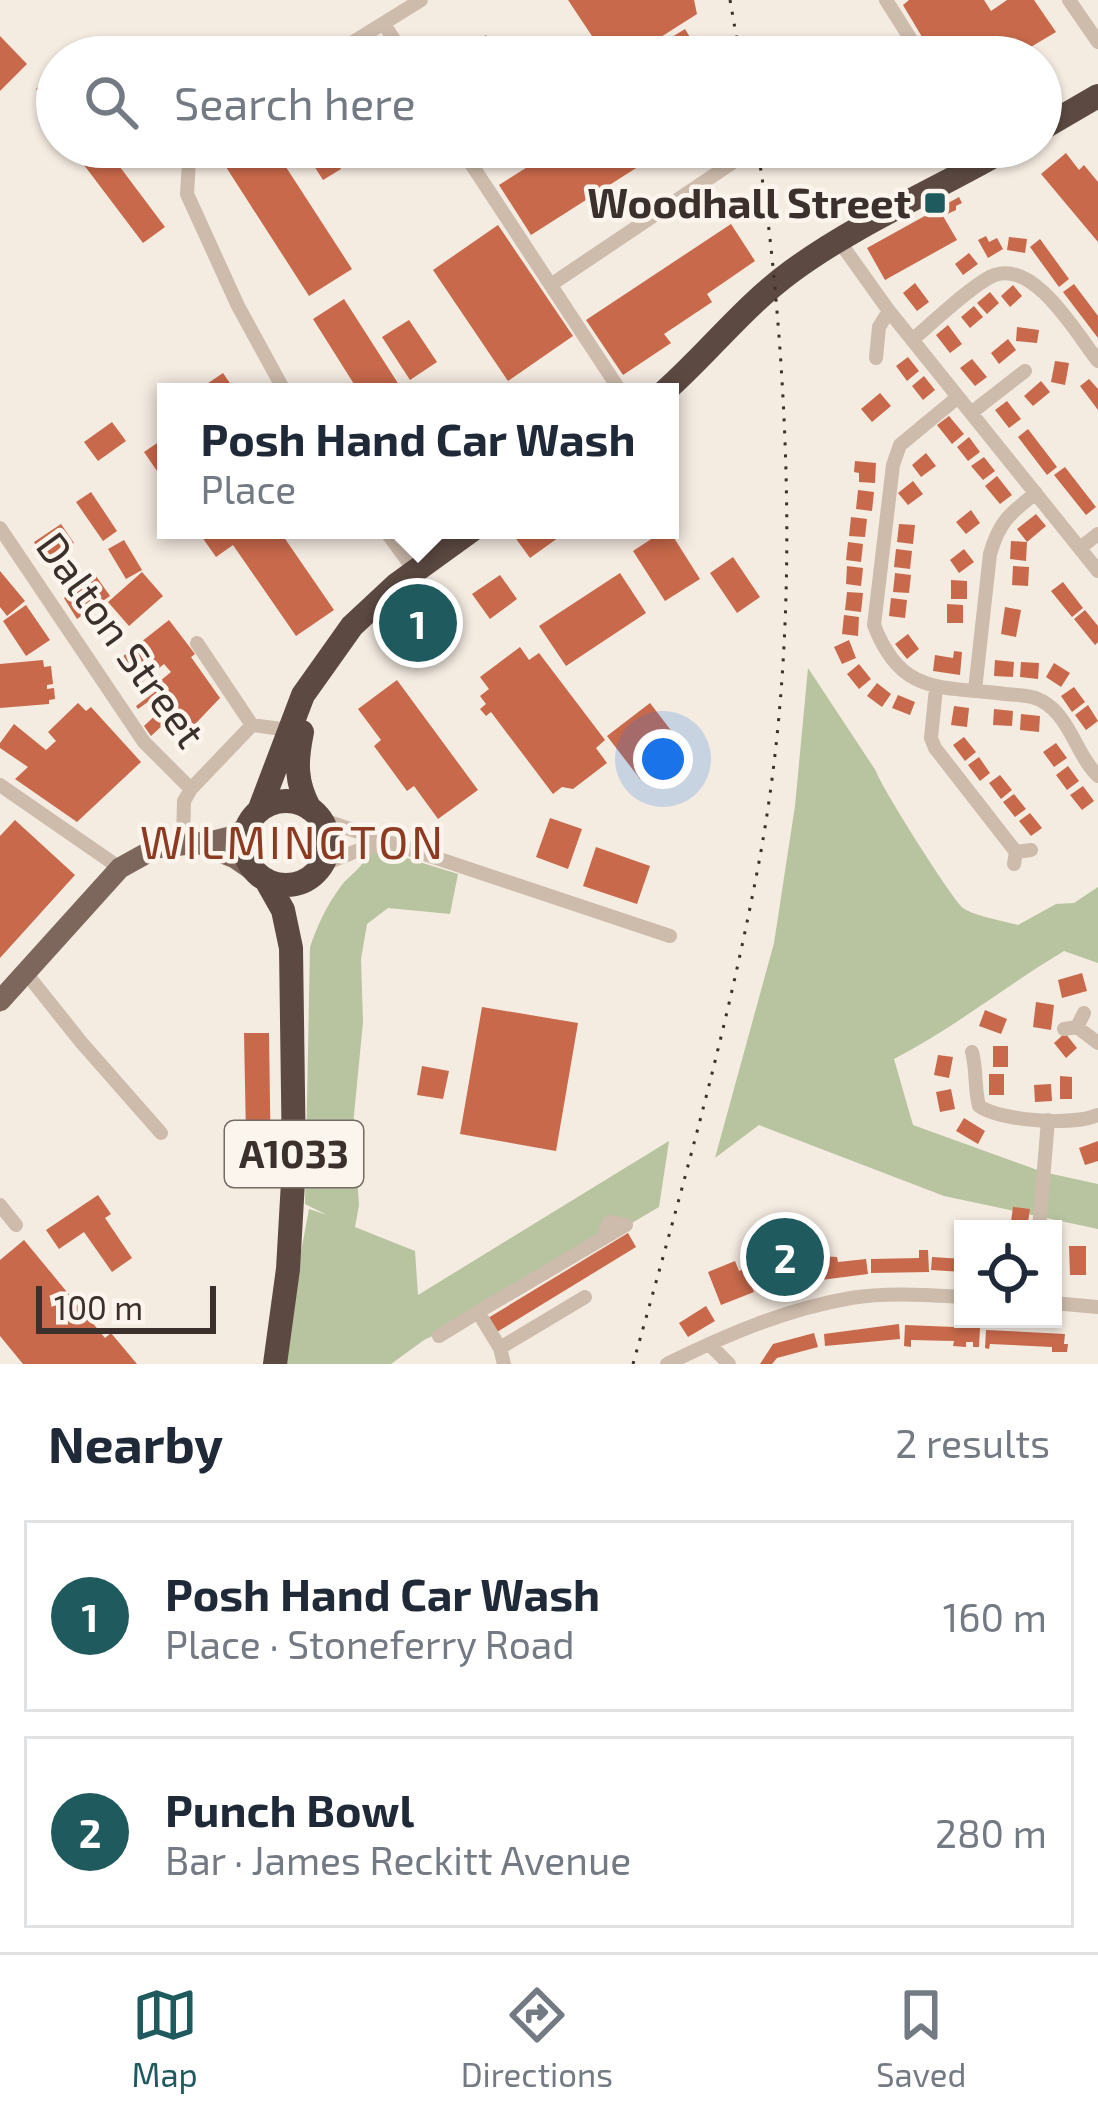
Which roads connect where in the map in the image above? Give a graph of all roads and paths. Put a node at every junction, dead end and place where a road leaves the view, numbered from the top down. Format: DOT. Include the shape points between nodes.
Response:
graph roads {
  1 [pos="421,0"];
  2 [pos="1069,0"];
  3 [pos="890,2"];
  4 [pos="385,24"];
  5 [pos="365,36"];
  6 [pos="392,36"];
  7 [pos="910,36"];
  8 [pos="1098,42"];
  9 [pos="1098,96"];
  10 [pos="1062,117"];
  11 [pos="188,168"];
  12 [pos="473,168"];
  13 [pos="724,168"];
  14 [pos="959,168"];
  15 [pos="839,241"];
  16 [pos="552,284"];
  17 [pos="890,311"];
  18 [pos="912,340"];
  19 [pos="876,358"];
  20 [pos="1098,361"];
  21 [pos="1025,371"];
  22 [pos="280,383"];
  23 [pos="615,383"];
  24 [pos="673,383"];
  25 [pos="958,397"];
  26 [pos="971,412"];
  27 [pos="1036,494"];
  28 [pos="0,528"];
  29 [pos="1098,534"];
  30 [pos="392,539"];
  31 [pos="459,539"];
  32 [pos="1080,548"];
  33 [pos="415,571"];
  34 [pos="1098,571"];
  35 [pos="197,643"];
  36 [pos="322,667"];
  37 [pos="936,688"];
  38 [pos="975,691"];
  39 [pos="252,725"];
  40 [pos="289,730"];
  41 [pos="1098,776"];
  42 [pos="0,785"];
  43 [pos="191,789"];
  44 [pos="315,814"];
  45 [pos="253,819"];
  46 [pos="190,843"];
  47 [pos="396,843"];
  48 [pos="1020,855"];
  49 [pos="120,868"];
  50 [pos="318,870"];
  51 [pos="260,876"];
  52 [pos="670,936"];
  53 [pos="291,948"];
  54 [pos="26,973"];
  55 [pos="0,1001"];
  56 [pos="1075,1023"];
  57 [pos="1098,1043"];
  58 [pos="972,1048"];
  59 [pos="1098,1115"];
  60 [pos="1048,1120"];
  61 [pos="161,1133"];
  62 [pos="0,1205"];
  63 [pos="1040,1220"];
  64 [pos="16,1225"];
  65 [pos="603,1238"];
  66 [pos="584,1297"];
  67 [pos="954,1297"];
  68 [pos="1062,1304"];
  69 [pos="1098,1307"];
  70 [pos="478,1312"];
  71 [pos="439,1336"];
  72 [pos="709,1344"];
  73 [pos="500,1348"];
  74 [pos="274,1363"];
  75 [pos="505,1364"];
  76 [pos="667,1364"];
  77 [pos="729,1364"];
  1 -- 4 [label="street"];
  2 -- 8 [label="street"];
  3 -- 7 [label="street"];
  4 -- 5 [label="street"];
  4 -- 6 [label="street"];
  9 -- 10 [label="highway"];
  11 -- 22 [label="street" via="187,194"];
  12 -- 16 [label="street"];
  13 -- 16 [label="street"];
  14 -- 15 [label="highway"];
  15 -- 17 [label="street"];
  15 -- 24 [label="highway" via="766,292"];
  16 -- 23 [label="street"];
  17 -- 18 [label="street"];
  17 -- 19 [label="street"];
  18 -- 20 [label="street" via="991,276 1020,274"];
  18 -- 25 [label="street"];
  21 -- 26 [label="street"];
  25 -- 26 [label="street"];
  25 -- 37 [label="street" via="900,445 874,625 900,670"];
  26 -- 27 [label="street"];
  27 -- 32 [label="street"];
  27 -- 38 [label="street" via="995,534"];
  28 -- 43 [label="street, Dalton Street" via="144,742"];
  29 -- 32 [label="street"];
  30 -- 33 [label="street"];
  31 -- 33 [label="highway"];
  32 -- 34 [label="street"];
  33 -- 36 [label="highway" via="352,626"];
  35 -- 39 [label="street"];
  36 -- 40 [label="highway"];
  36 -- 44 [label="highway" via="297,757 297,778"];
  37 -- 38 [label="street"];
  37 -- 48 [label="street" via="934,748"];
  38 -- 41 [label="street" via="1046,703"];
  39 -- 40 [label="street"];
  39 -- 43 [label="street"];
  40 -- 45 [label="highway"];
  42 -- 49 [label="street"];
  43 -- 46 [label="street" via="184,801"];
  44 -- 45 [label="highway" via="284,802"];
  44 -- 47 [label="street"];
  44 -- 50 [label="highway" via="328,842"];
  45 -- 46 [label="main road" via="230,837"];
  45 -- 51 [label="highway" via="244,850"];
  46 -- 49 [label="main road" via="145,852"];
  46 -- 51 [label="main road"];
  47 -- 50 [label="street"];
  47 -- 52 [label="street"];
  49 -- 54 [label="main road"];
  50 -- 51 [label="highway" via="291,885"];
  50 -- 53 [label="highway, A1033"];
  51 -- 53 [label="highway, A1033" via="283,910"];
  53 -- 74 [label="highway, A1033" via="294,1164"];
  54 -- 55 [label="main road"];
  54 -- 61 [label="street"];
  56 -- 57 [label="street"];
  58 -- 60 [label="street" via="979,1106"];
  59 -- 60 [label="street"];
  60 -- 63 [label="street"];
  62 -- 64 [label="street"];
  65 -- 70 [label="street"];
  66 -- 73 [label="street"];
  67 -- 72 [label="street" via="855,1297"];
  68 -- 69 [label="street"];
  70 -- 71 [label="street"];
  70 -- 73 [label="street"];
  72 -- 76 [label="street"];
  72 -- 77 [label="street"];
  73 -- 75 [label="street"];
}
